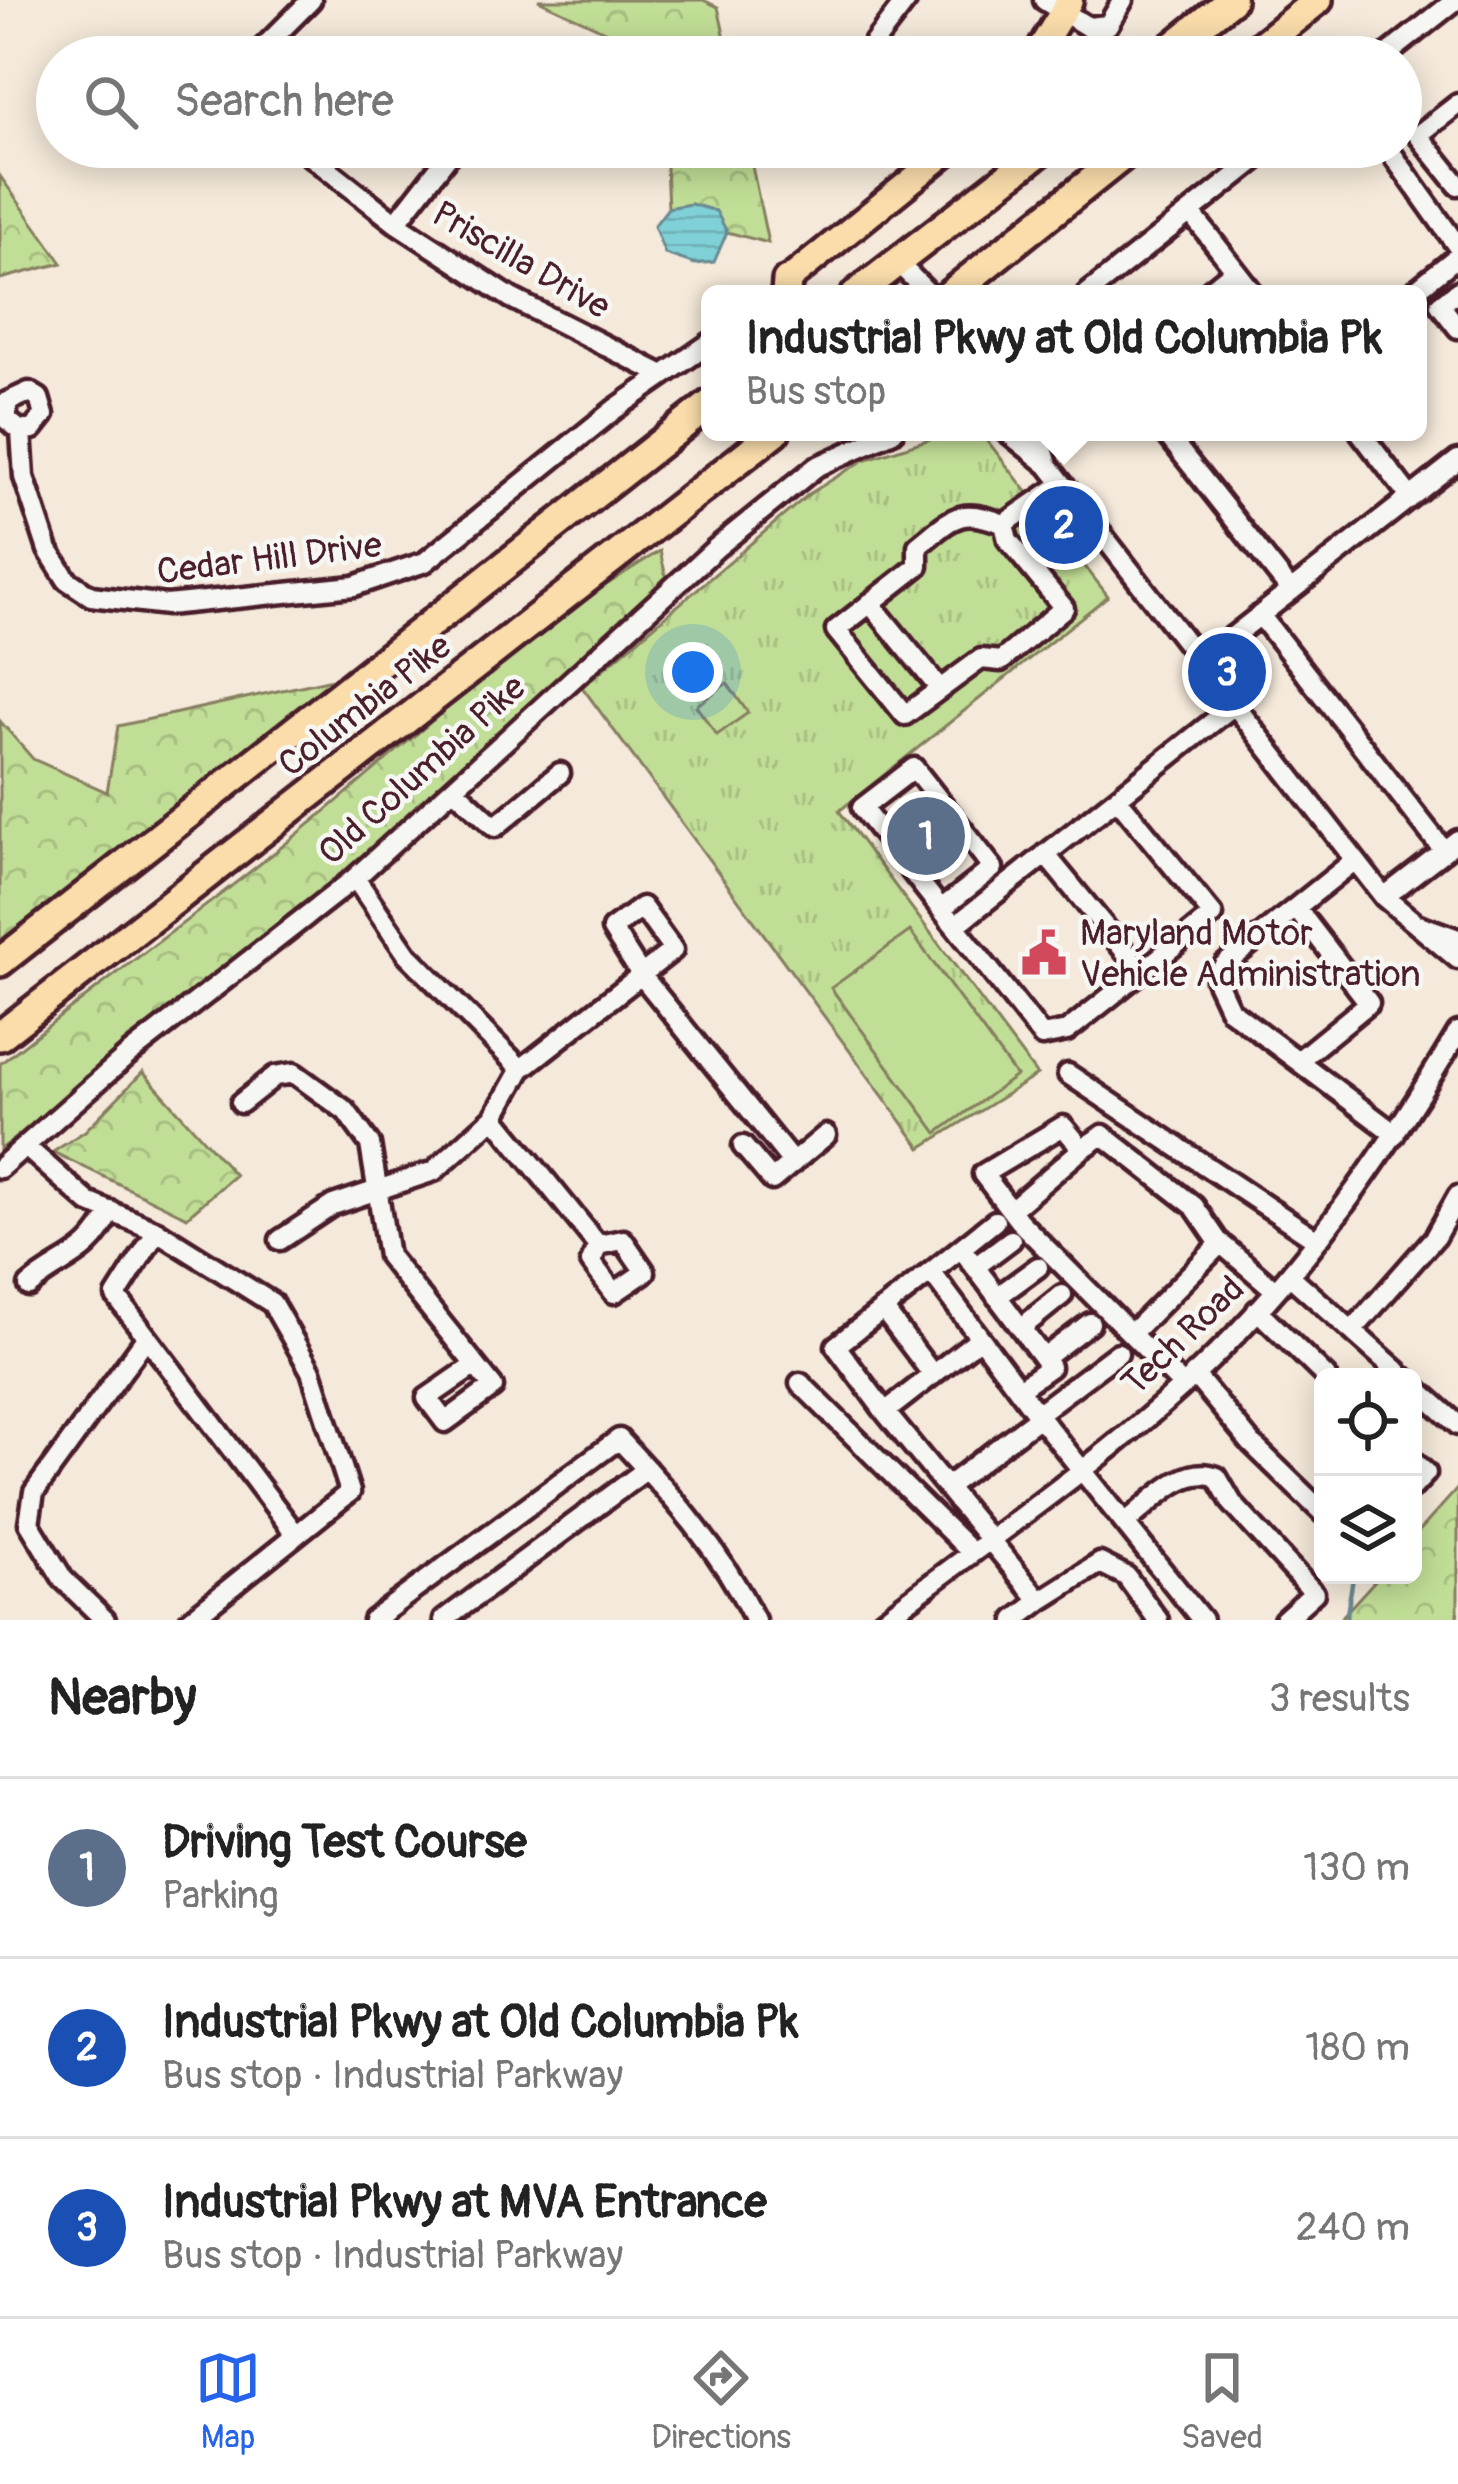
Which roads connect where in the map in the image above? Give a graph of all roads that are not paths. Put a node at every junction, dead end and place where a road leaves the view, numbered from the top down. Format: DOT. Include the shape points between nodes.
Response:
graph roads {
  1 [pos="311,0"];
  2 [pos="907,0"];
  3 [pos="1124,0"];
  4 [pos="1231,0"];
  5 [pos="1318,0"];
  6 [pos="1456,0"];
  7 [pos="1059,4"];
  8 [pos="275,36"];
  9 [pos="879,36"];
  10 [pos="1045,36"];
  11 [pos="1186,36"];
  12 [pos="1273,36"];
  13 [pos="1411,36"];
  14 [pos="1458,104"];
  15 [pos="1422,132"];
  16 [pos="1422,140"];
  17 [pos="326,168"];
  18 [pos="439,168"];
  19 [pos="928,168"];
  20 [pos="1020,168"];
  21 [pos="1108,168"];
  22 [pos="1246,168"];
  23 [pos="1401,168"];
  24 [pos="1458,185"];
  25 [pos="1191,213"];
  26 [pos="396,223"];
  27 [pos="1458,252"];
  28 [pos="1235,270"];
  29 [pos="881,282"];
  30 [pos="788,285"];
  31 [pos="961,285"];
  32 [pos="1099,285"];
  33 [pos="1216,285"];
  34 [pos="1247,285"];
  35 [pos="1421,285"];
  36 [pos="1458,291"];
  37 [pos="1458,328"];
  38 [pos="701,349"];
  39 [pos="662,374"];
  40 [pos="701,411"];
  41 [pos="21,431"];
  42 [pos="763,441"];
  43 [pos="873,441"];
  44 [pos="1017,441"];
  45 [pos="1041,441"];
  46 [pos="1172,441"];
  47 [pos="1367,441"];
  48 [pos="1458,460"];
  49 [pos="1048,465"];
  50 [pos="1062,484"];
  51 [pos="1410,497"];
  52 [pos="1004,524"];
  53 [pos="1291,591"];
  54 [pos="870,603"];
  55 [pos="1260,615"];
  56 [pos="1199,663"];
  57 [pos="940,689"];
  58 [pos="1233,706"];
  59 [pos="560,773"];
  60 [pos="454,789"];
  61 [pos="1117,798"];
  62 [pos="1451,845"];
  63 [pos="1046,854"];
  64 [pos="1354,861"];
  65 [pos="355,878"];
  66 [pos="1384,897"];
  67 [pos="1295,908"];
  68 [pos="941,909"];
  69 [pos="1414,925"];
  70 [pos="955,926"];
  71 [pos="1458,939"];
  72 [pos="1458,958"];
  73 [pos="0,962"];
  74 [pos="1142,971"];
  75 [pos="1458,1032"];
  76 [pos="0,1036"];
  77 [pos="1298,1061"];
  78 [pos="521,1069"];
  79 [pos="1068,1073"];
  80 [pos="241,1103"];
  81 [pos="494,1118"];
  82 [pos="1395,1134"];
  83 [pos="826,1135"];
  84 [pos="743,1146"];
  85 [pos="26,1147"];
  86 [pos="1082,1149"];
  87 [pos="793,1163"];
  88 [pos="0,1168"];
  89 [pos="375,1190"];
  90 [pos="1458,1196"];
  91 [pos="111,1210"];
  92 [pos="1003,1215"];
  93 [pos="157,1231"];
  94 [pos="280,1240"];
  95 [pos="1011,1240"];
  96 [pos="1318,1240"];
  97 [pos="1221,1244"];
  98 [pos="598,1245"];
  99 [pos="961,1248"];
  100 [pos="1038,1267"];
  101 [pos="975,1268"];
  102 [pos="931,1272"];
  103 [pos="1282,1282"];
  104 [pos="29,1286"];
  105 [pos="1062,1295"];
  106 [pos="998,1297"];
  107 [pos="884,1309"];
  108 [pos="1257,1310"];
  109 [pos="1090,1323"];
  110 [pos="1021,1328"];
  111 [pos="1352,1331"];
  112 [pos="1132,1333"];
  113 [pos="146,1338"];
  114 [pos="980,1338"];
  115 [pos="1118,1353"];
  116 [pos="1047,1362"];
  117 [pos="475,1365"];
  118 [pos="1317,1368"];
  119 [pos="1394,1368"];
  120 [pos="933,1375"];
  121 [pos="1188,1379"];
  122 [pos="800,1383"];
  123 [pos="1019,1389"];
  124 [pos="1422,1393"];
  125 [pos="885,1412"];
  126 [pos="1038,1415"];
  127 [pos="1458,1425"];
  128 [pos="1081,1468"];
  129 [pos="647,1469"];
  130 [pos="948,1486"];
  131 [pos="1314,1504"];
  132 [pos="1125,1523"];
  133 [pos="294,1532"];
  134 [pos="990,1538"];
  135 [pos="971,1552"];
  136 [pos="1040,1601"];
  137 [pos="105,1620"];
  138 [pos="190,1620"];
  139 [pos="374,1620"];
  140 [pos="444,1620"];
  141 [pos="755,1620"];
  142 [pos="883,1620"];
  143 [pos="1016,1620"];
  144 [pos="1158,1620"];
  145 [pos="1202,1620"];
  146 [pos="1284,1620"];
  1 -- 8 [label="street"];
  2 -- 9 [label="street"];
  3 -- 7 [label="street" via="1108,25 1088,27"];
  4 -- 11 [label="highway"];
  5 -- 12 [label="highway"];
  6 -- 13 [label="street"];
  7 -- 10 [label="main road"];
  14 -- 15 [label="street"];
  16 -- 24 [label="street"];
  17 -- 26 [label="street, Priscilla Drive"];
  18 -- 26 [label="street"];
  19 -- 30 [label="main road"];
  20 -- 29 [label="highway"];
  21 -- 31 [label="highway"];
  22 -- 25 [label="street"];
  23 -- 27 [label="street"];
  25 -- 28 [label="street"];
  25 -- 32 [label="street"];
  26 -- 39 [label="street, Priscilla Drive" via="511,298"];
  27 -- 35 [label="street"];
  28 -- 33 [label="street"];
  28 -- 34 [label="street"];
  36 -- 37 [label="street" via="1440,305"];
  38 -- 39 [label="street, Cedar Hill Drive"];
  39 -- 41 [label="street, Cedar Hill Drive" via="412,570 353,586 167,605 117,603 67,580 48,550 25,477"];
  40 -- 73 [label="highway, Columbia Pike"];
  42 -- 76 [label="highway, Columbia Pike"];
  43 -- 60 [label="street, Old Columbia Pike" via="816,467 733,534"];
  44 -- 49 [label="street"];
  45 -- 49 [label="street"];
  46 -- 53 [label="street"];
  47 -- 51 [label="street"];
  48 -- 51 [label="street"];
  49 -- 50 [label="street"];
  50 -- 52 [label="street"];
  50 -- 56 [label="street"];
  51 -- 53 [label="street"];
  52 -- 54 [label="street" via="975,512 955,516 918,546 918,566"];
  52 -- 57 [label="street" via="1008,540 1064,608 1001,661 981,659"];
  53 -- 55 [label="street"];
  54 -- 57 [label="street"];
  54 -- 57 [label="street" via="836,630 905,715"];
  55 -- 56 [label="street"];
  55 -- 62 [label="street"];
  56 -- 58 [label="street"];
  58 -- 61 [label="street"];
  58 -- 64 [label="street"];
  59 -- 60 [label="street" via="495,827"];
  60 -- 65 [label="street, Old Columbia Pike"];
  61 -- 63 [label="street"];
  61 -- 74 [label="street" via="1214,915"];
  62 -- 66 [label="street"];
  63 -- 70 [label="street"];
  63 -- 74 [label="street"];
  64 -- 66 [label="street"];
  64 -- 67 [label="street"];
  65 -- 78 [label="street" via="407,954"];
  65 -- 85 [label="street, Old Columbia Pike" via="128,1055"];
  66 -- 69 [label="street"];
  67 -- 77 [label="street" via="1369,1003"];
  67 -- 77 [label="street" via="1216,980 1230,1010"];
  68 -- 68 [label="street" via="862,808 914,767 993,868"];
  68 -- 70 [label="street"];
  69 -- 71 [label="street"];
  69 -- 72 [label="street"];
  70 -- 74 [label="street" via="1042,1036 1067,1031"];
  75 -- 82 [label="street, Tech Road"];
  77 -- 82 [label="street"];
  78 -- 81 [label="street"];
  78 -- 87 [label="street" via="642,976"];
  79 -- 96 [label="street"];
  80 -- 89 [label="street" via="275,1076 294,1072 346,1111 370,1144"];
  81 -- 89 [label="street" via="434,1171"];
  81 -- 98 [label="street"];
  82 -- 96 [label="street, Tech Road"];
  83 -- 87 [label="street"];
  84 -- 87 [label="street" via="772,1180"];
  85 -- 88 [label="street, Old Columbia Pike"];
  85 -- 91 [label="street" via="88,1202"];
  86 -- 92 [label="street"];
  86 -- 92 [label="street" via="1063,1126 983,1174"];
  86 -- 97 [label="street" via="1103,1136 1194,1206"];
  89 -- 94 [label="street" via="333,1205"];
  89 -- 117 [label="street" via="388,1256"];
  90 -- 111 [label="street" via="1435,1237"];
  91 -- 93 [label="street"];
  91 -- 104 [label="street" via="74,1259"];
  92 -- 99 [label="street"];
  92 -- 112 [label="street"];
  93 -- 113 [label="street" via="116,1296"];
  93 -- 133 [label="street" via="272,1304 311,1371 350,1492"];
  95 -- 101 [label="street"];
  96 -- 103 [label="street, Tech Road"];
  97 -- 103 [label="street"];
  97 -- 112 [label="street"];
  99 -- 101 [label="street"];
  99 -- 102 [label="street"];
  100 -- 106 [label="street"];
  101 -- 106 [label="street"];
  102 -- 107 [label="street"];
  102 -- 114 [label="street"];
  103 -- 108 [label="street, Tech Road"];
  103 -- 111 [label="street"];
  105 -- 110 [label="street"];
  106 -- 110 [label="street"];
  107 -- 120 [label="street"];
  107 -- 125 [label="street" via="836,1346"];
  108 -- 118 [label="street"];
  108 -- 121 [label="street, Tech Road"];
  109 -- 116 [label="street"];
  110 -- 116 [label="street"];
  111 -- 119 [label="street"];
  112 -- 121 [label="street"];
  113 -- 133 [label="street"];
  113 -- 137 [label="street" via="34,1492 28,1523 63,1579"];
  114 -- 120 [label="street"];
  114 -- 123 [label="street"];
  115 -- 126 [label="street"];
  116 -- 123 [label="street"];
  120 -- 125 [label="street"];
  121 -- 128 [label="street, Tech Road"];
  121 -- 131 [label="street"];
  122 -- 135 [label="street"];
  123 -- 126 [label="street"];
  124 -- 127 [label="street"];
  125 -- 130 [label="street"];
  126 -- 128 [label="street"];
  126 -- 130 [label="street"];
  128 -- 132 [label="street"];
  128 -- 134 [label="street, Tech Road"];
  129 -- 139 [label="street" via="619,1439"];
  129 -- 140 [label="street"];
  129 -- 141 [label="street" via="732,1572"];
  130 -- 134 [label="street"];
  132 -- 145 [label="street"];
  132 -- 146 [label="street" via="1183,1478 1217,1477 1314,1593"];
  133 -- 138 [label="street"];
  134 -- 135 [label="street, Tech Road"];
  134 -- 136 [label="street"];
  135 -- 142 [label="street, Tech Road"];
  136 -- 143 [label="street"];
  136 -- 144 [label="street" via="1100,1563 1126,1576"];
}
